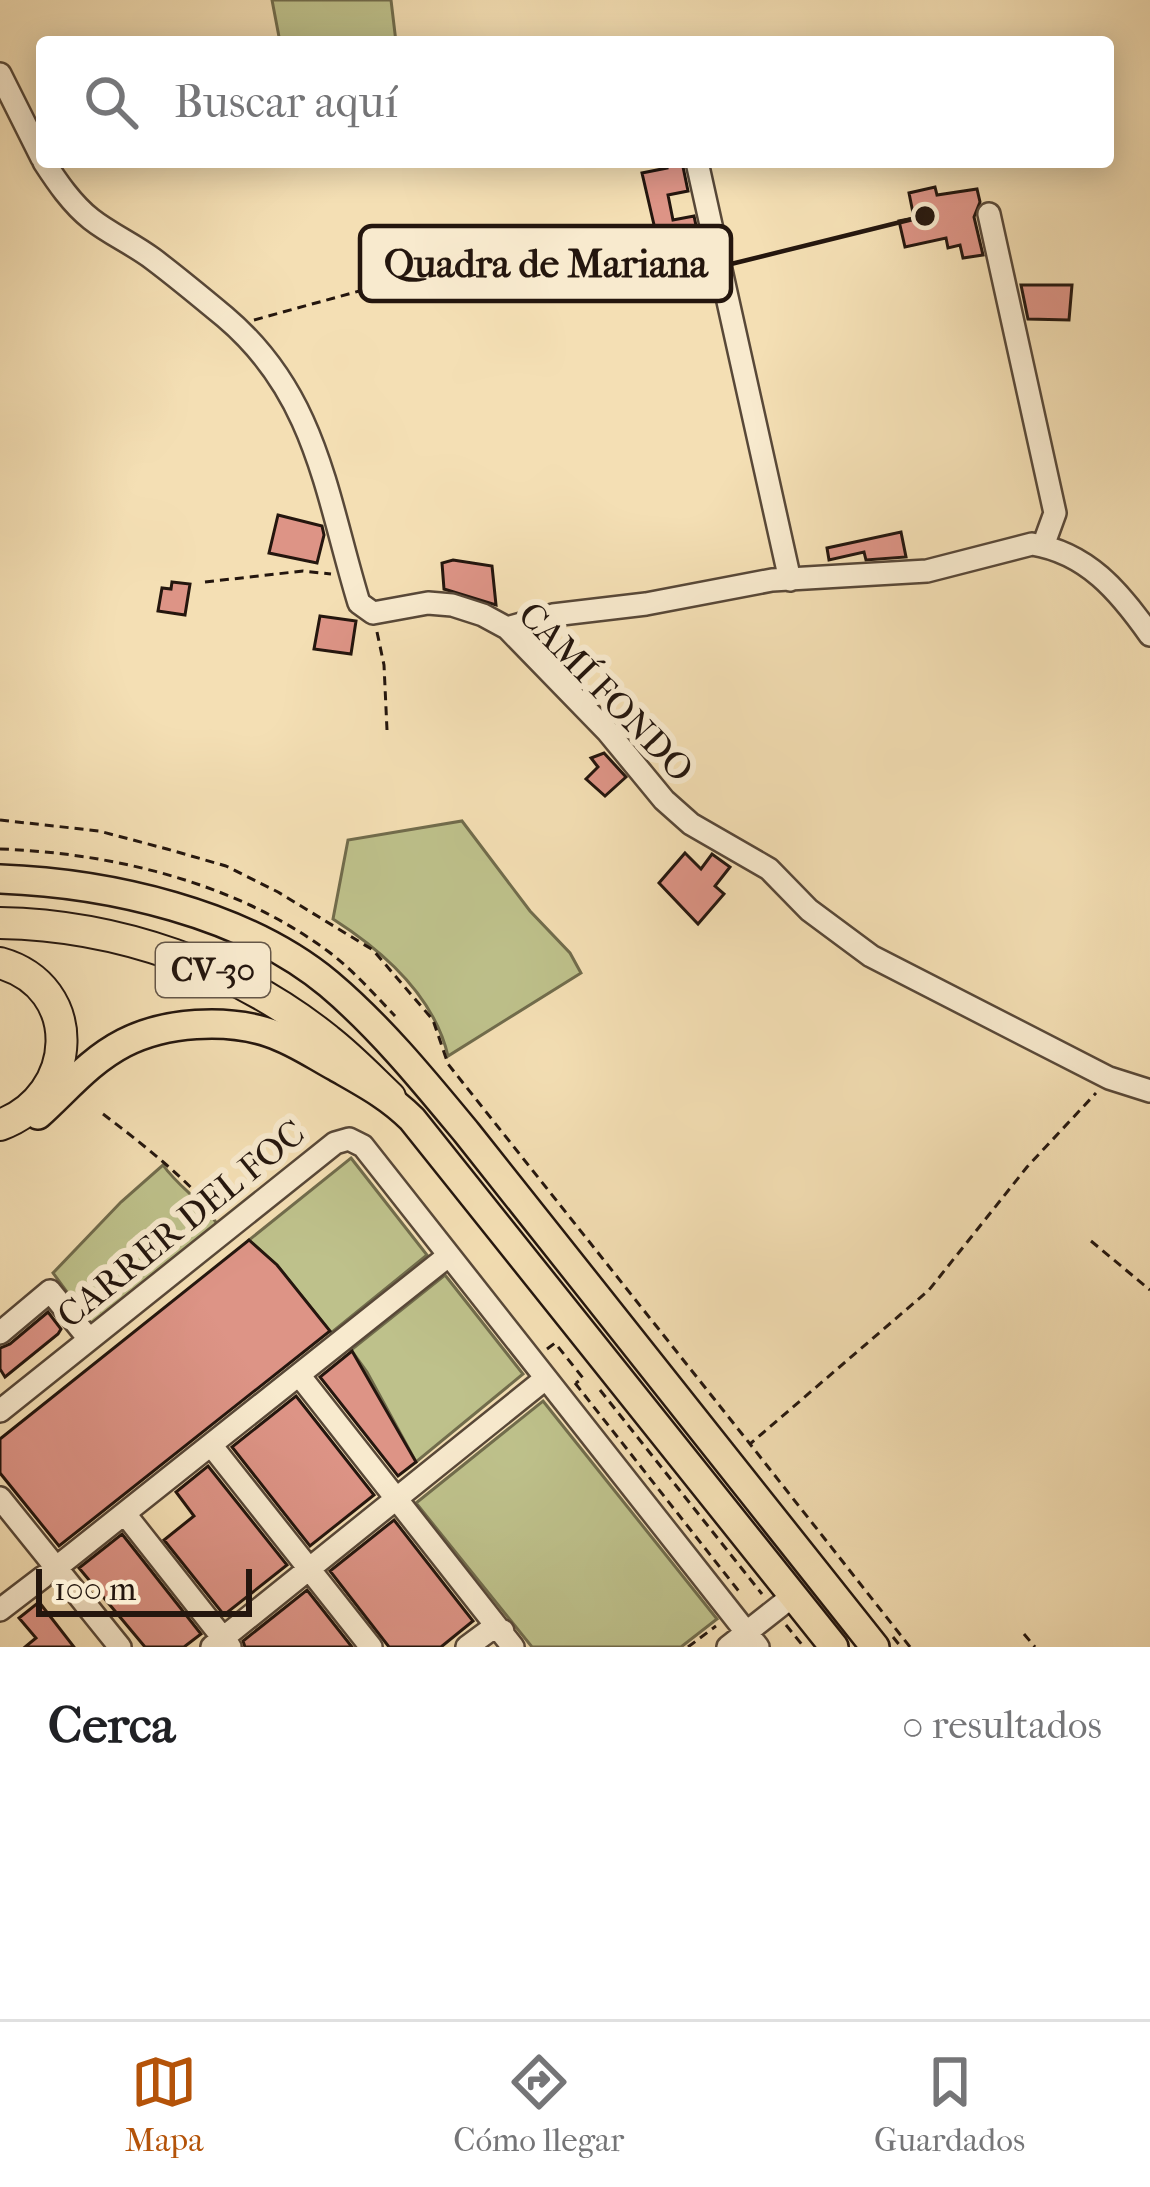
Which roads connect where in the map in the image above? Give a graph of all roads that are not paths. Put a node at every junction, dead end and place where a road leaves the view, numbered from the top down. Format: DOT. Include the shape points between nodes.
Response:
graph roads {
  1 [pos="0,74"];
  2 [pos="36,146"];
  3 [pos="49,168"];
  4 [pos="698,168"];
  5 [pos="989,214"];
  6 [pos="1043,546"];
  7 [pos="790,580"];
  8 [pos="507,628"];
  9 [pos="1150,634"];
  10 [pos="0,879"];
  11 [pos="0,923"];
  12 [pos="0,963"];
  13 [pos="1150,1091"];
  14 [pos="390,1097"];
  15 [pos="0,1125"];
  16 [pos="0,1135"];
  17 [pos="448,1256"];
  18 [pos="0,1333"];
  19 [pos="89,1339"];
  20 [pos="299,1375"];
  21 [pos="545,1379"];
  22 [pos="0,1411"];
  23 [pos="211,1445"];
  24 [pos="0,1498"];
  25 [pos="397,1499"];
  26 [pos="125,1514"];
  27 [pos="310,1569"];
  28 [pos="50,1572"];
  29 [pos="780,1597"];
  30 [pos="0,1610"];
  31 [pos="753,1640"];
  32 [pos="492,1642"];
  33 [pos="222,1644"];
  34 [pos="120,1647"];
  35 [pos="371,1647"];
  36 [pos="728,1647"];
  37 [pos="834,1647"];
  38 [pos="875,1647"];
  1 -- 2 [label="street"];
  3 -- 8 [label="street, CAMÍ FONDO" via="92,220 151,257 265,358 300,410 359,603 373,613 452,605"];
  4 -- 7 [label="street"];
  5 -- 6 [label="street" via="1055,513"];
  6 -- 7 [label="street" via="928,571"];
  6 -- 9 [label="street" via="1105,576"];
  7 -- 8 [label="street"];
  8 -- 13 [label="street, CAMÍ FONDO" via="664,800 770,869 871,956 1109,1078"];
  10 -- 38 [label="main road" via="123,893 202,916 327,983 466,1133"];
  11 -- 14 [label="highway, CV-30" via="124,938 223,975 327,1039"];
  12 -- 15 [label="highway" via="49,994 62,1049 49,1089"];
  14 -- 16 [label="main road" via="266,1031 194,1026 124,1042 42,1113"];
  14 -- 29 [label="main road"];
  17 -- 19 [label="street, CARRER DEL FOC" via="363,1146 335,1142"];
  17 -- 20 [label="street"];
  17 -- 21 [label="street"];
  18 -- 19 [label="street" via="50,1292"];
  19 -- 22 [label="street, CARRER DEL FOC"];
  20 -- 23 [label="street"];
  20 -- 25 [label="street"];
  21 -- 25 [label="street"];
  21 -- 31 [label="street"];
  23 -- 26 [label="street"];
  23 -- 27 [label="street"];
  24 -- 28 [label="street"];
  25 -- 27 [label="street"];
  25 -- 32 [label="street"];
  26 -- 28 [label="street"];
  26 -- 33 [label="street"];
  27 -- 33 [label="street"];
  27 -- 35 [label="street"];
  28 -- 30 [label="street"];
  28 -- 34 [label="street"];
  29 -- 31 [label="street"];
  29 -- 37 [label="main road"];
  31 -- 36 [label="street"];
}
